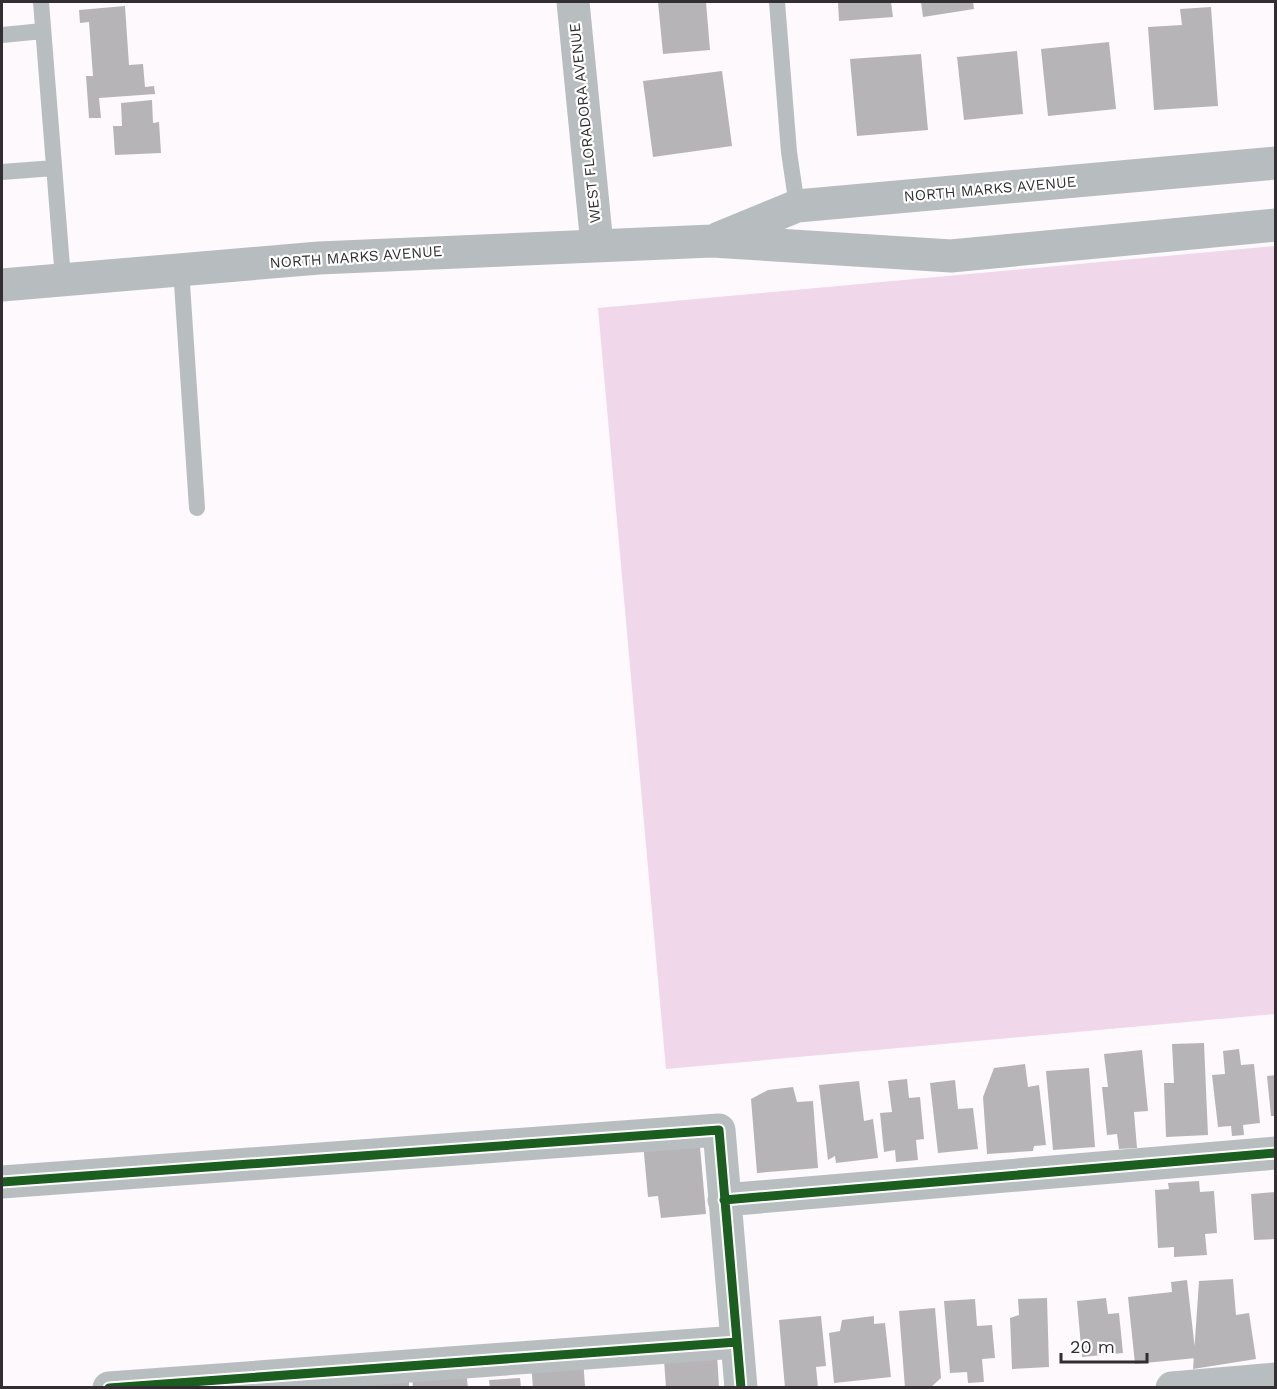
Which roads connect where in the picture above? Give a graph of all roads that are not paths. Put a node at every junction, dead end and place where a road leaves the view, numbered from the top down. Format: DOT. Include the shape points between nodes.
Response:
graph roads {
  1 [pos="41,2"];
  2 [pos="573,2"];
  3 [pos="777,2"];
  4 [pos="43,31"];
  5 [pos="2,35"];
  6 [pos="1275,163"];
  7 [pos="54,168"];
  8 [pos="2,172"];
  9 [pos="797,206"];
  10 [pos="1275,225"];
  11 [pos="712,241"];
  12 [pos="597,244"];
  13 [pos="181,269"];
  14 [pos="63,279"];
  15 [pos="2,285"];
  16 [pos="197,508"];
  17 [pos="1275,1153"];
  18 [pos="2,1182"];
  19 [pos="724,1200"];
  20 [pos="737,1342"];
  21 [pos="1275,1379"];
  22 [pos="109,1388"];
  23 [pos="741,1388"];
  24 [pos="1172,1388"];
  1 -- 4 [label="lane"];
  2 -- 12 [label="street, WEST FLORADORA AVENUE"];
  3 -- 9 [label="lane"];
  4 -- 5 [label="lane"];
  4 -- 7 [label="lane"];
  6 -- 9 [label="main road, NORTH MARKS AVENUE"];
  7 -- 8 [label="lane"];
  7 -- 14 [label="lane"];
  9 -- 11 [label="main road, NORTH MARKS AVENUE"];
  10 -- 11 [label="main road, NORTH MARKS AVENUE" via="951,256"];
  11 -- 12 [label="main road, NORTH MARKS AVENUE"];
  12 -- 13 [label="main road, NORTH MARKS AVENUE"];
  13 -- 14 [label="main road, NORTH MARKS AVENUE"];
  13 -- 16 [label="lane"];
  14 -- 15 [label="main road, NORTH MARKS AVENUE"];
  17 -- 19 [label="street"];
  18 -- 19 [label="street" via="719,1130"];
  19 -- 20 [label="street"];
  20 -- 22 [label="street"];
  20 -- 23 [label="street"];
  21 -- 24 [label="street"];
}
